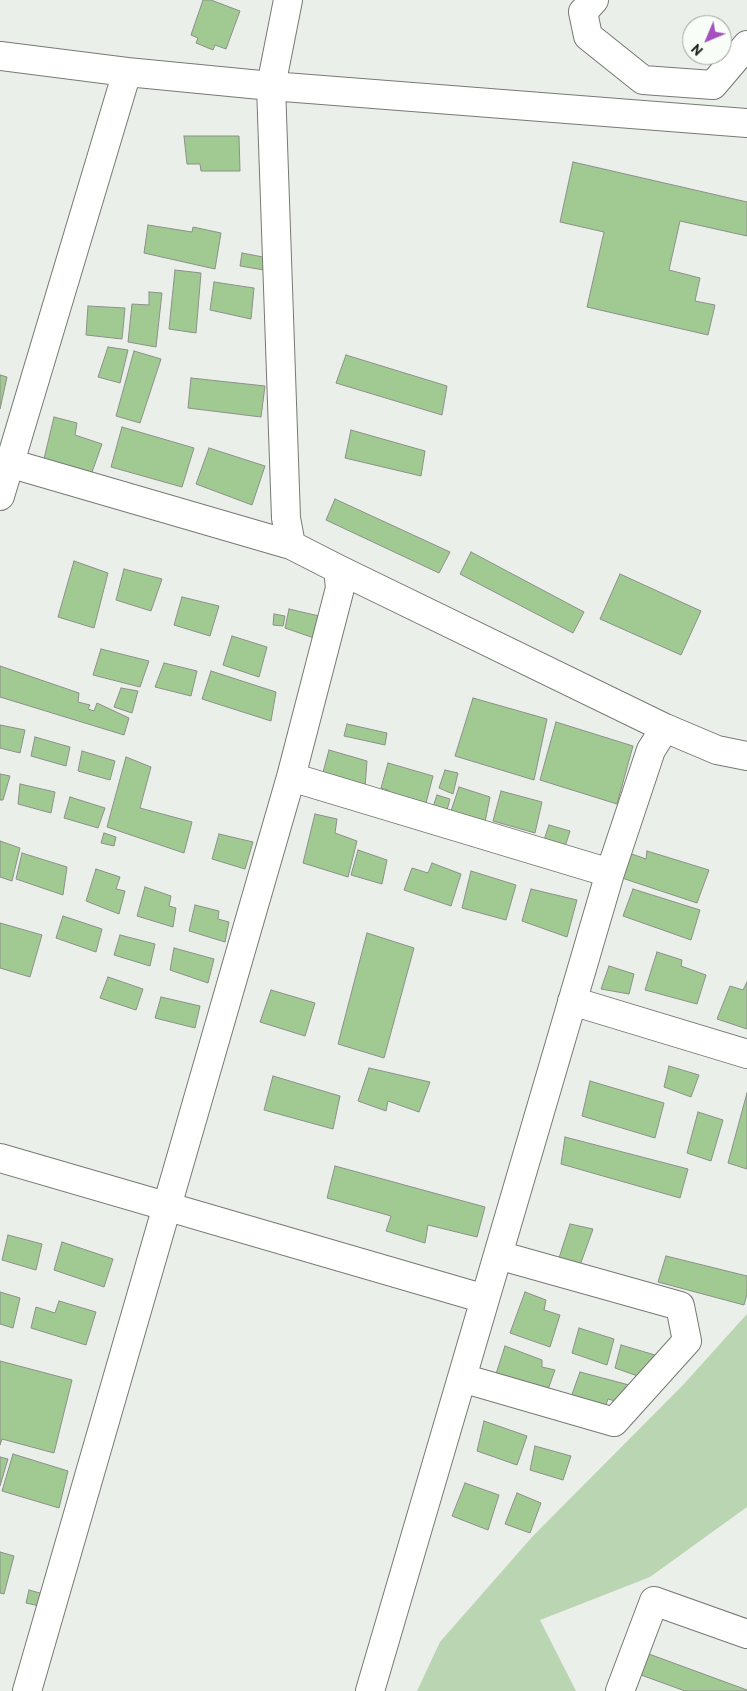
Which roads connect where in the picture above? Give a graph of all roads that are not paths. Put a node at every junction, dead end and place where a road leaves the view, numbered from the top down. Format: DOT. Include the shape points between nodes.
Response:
graph roads {
  1 [pos="288,0"];
  2 [pos="594,0"];
  3 [pos="747,45"];
  4 [pos="0,56"];
  5 [pos="127,72"];
  6 [pos="271,86"];
  7 [pos="747,123"];
  8 [pos="9,464"];
  9 [pos="0,496"];
  10 [pos="291,545"];
  11 [pos="338,569"];
  12 [pos="665,728"];
  13 [pos="747,756"];
  14 [pos="291,777"];
  15 [pos="610,873"];
  16 [pos="572,1001"];
  17 [pos="747,1054"];
  18 [pos="0,1158"];
  19 [pos="166,1206"];
  20 [pos="498,1255"];
  21 [pos="485,1299"];
  22 [pos="462,1378"];
  23 [pos="747,1634"];
  24 [pos="26,1691"];
  25 [pos="370,1691"];
  26 [pos="620,1691"];
  1 -- 6 [label="street"];
  2 -- 3 [label="street" via="583,12 588,36 643,80 712,85"];
  4 -- 5 [label="street"];
  5 -- 6 [label="street"];
  5 -- 8 [label="street"];
  6 -- 7 [label="street"];
  6 -- 10 [label="street" via="286,518"];
  8 -- 9 [label="street"];
  8 -- 10 [label="street"];
  10 -- 11 [label="street"];
  11 -- 12 [label="street"];
  11 -- 14 [label="street" via="340,588"];
  12 -- 13 [label="street" via="718,750"];
  12 -- 15 [label="street" via="650,750"];
  14 -- 15 [label="street"];
  14 -- 19 [label="street"];
  15 -- 16 [label="street"];
  16 -- 17 [label="street"];
  16 -- 20 [label="street"];
  18 -- 19 [label="street"];
  19 -- 21 [label="street"];
  19 -- 24 [label="street"];
  20 -- 21 [label="street"];
  20 -- 22 [label="street" via="680,1306 687,1341 614,1422"];
  21 -- 22 [label="street"];
  22 -- 25 [label="street"];
  23 -- 26 [label="street" via="654,1601"];
}
